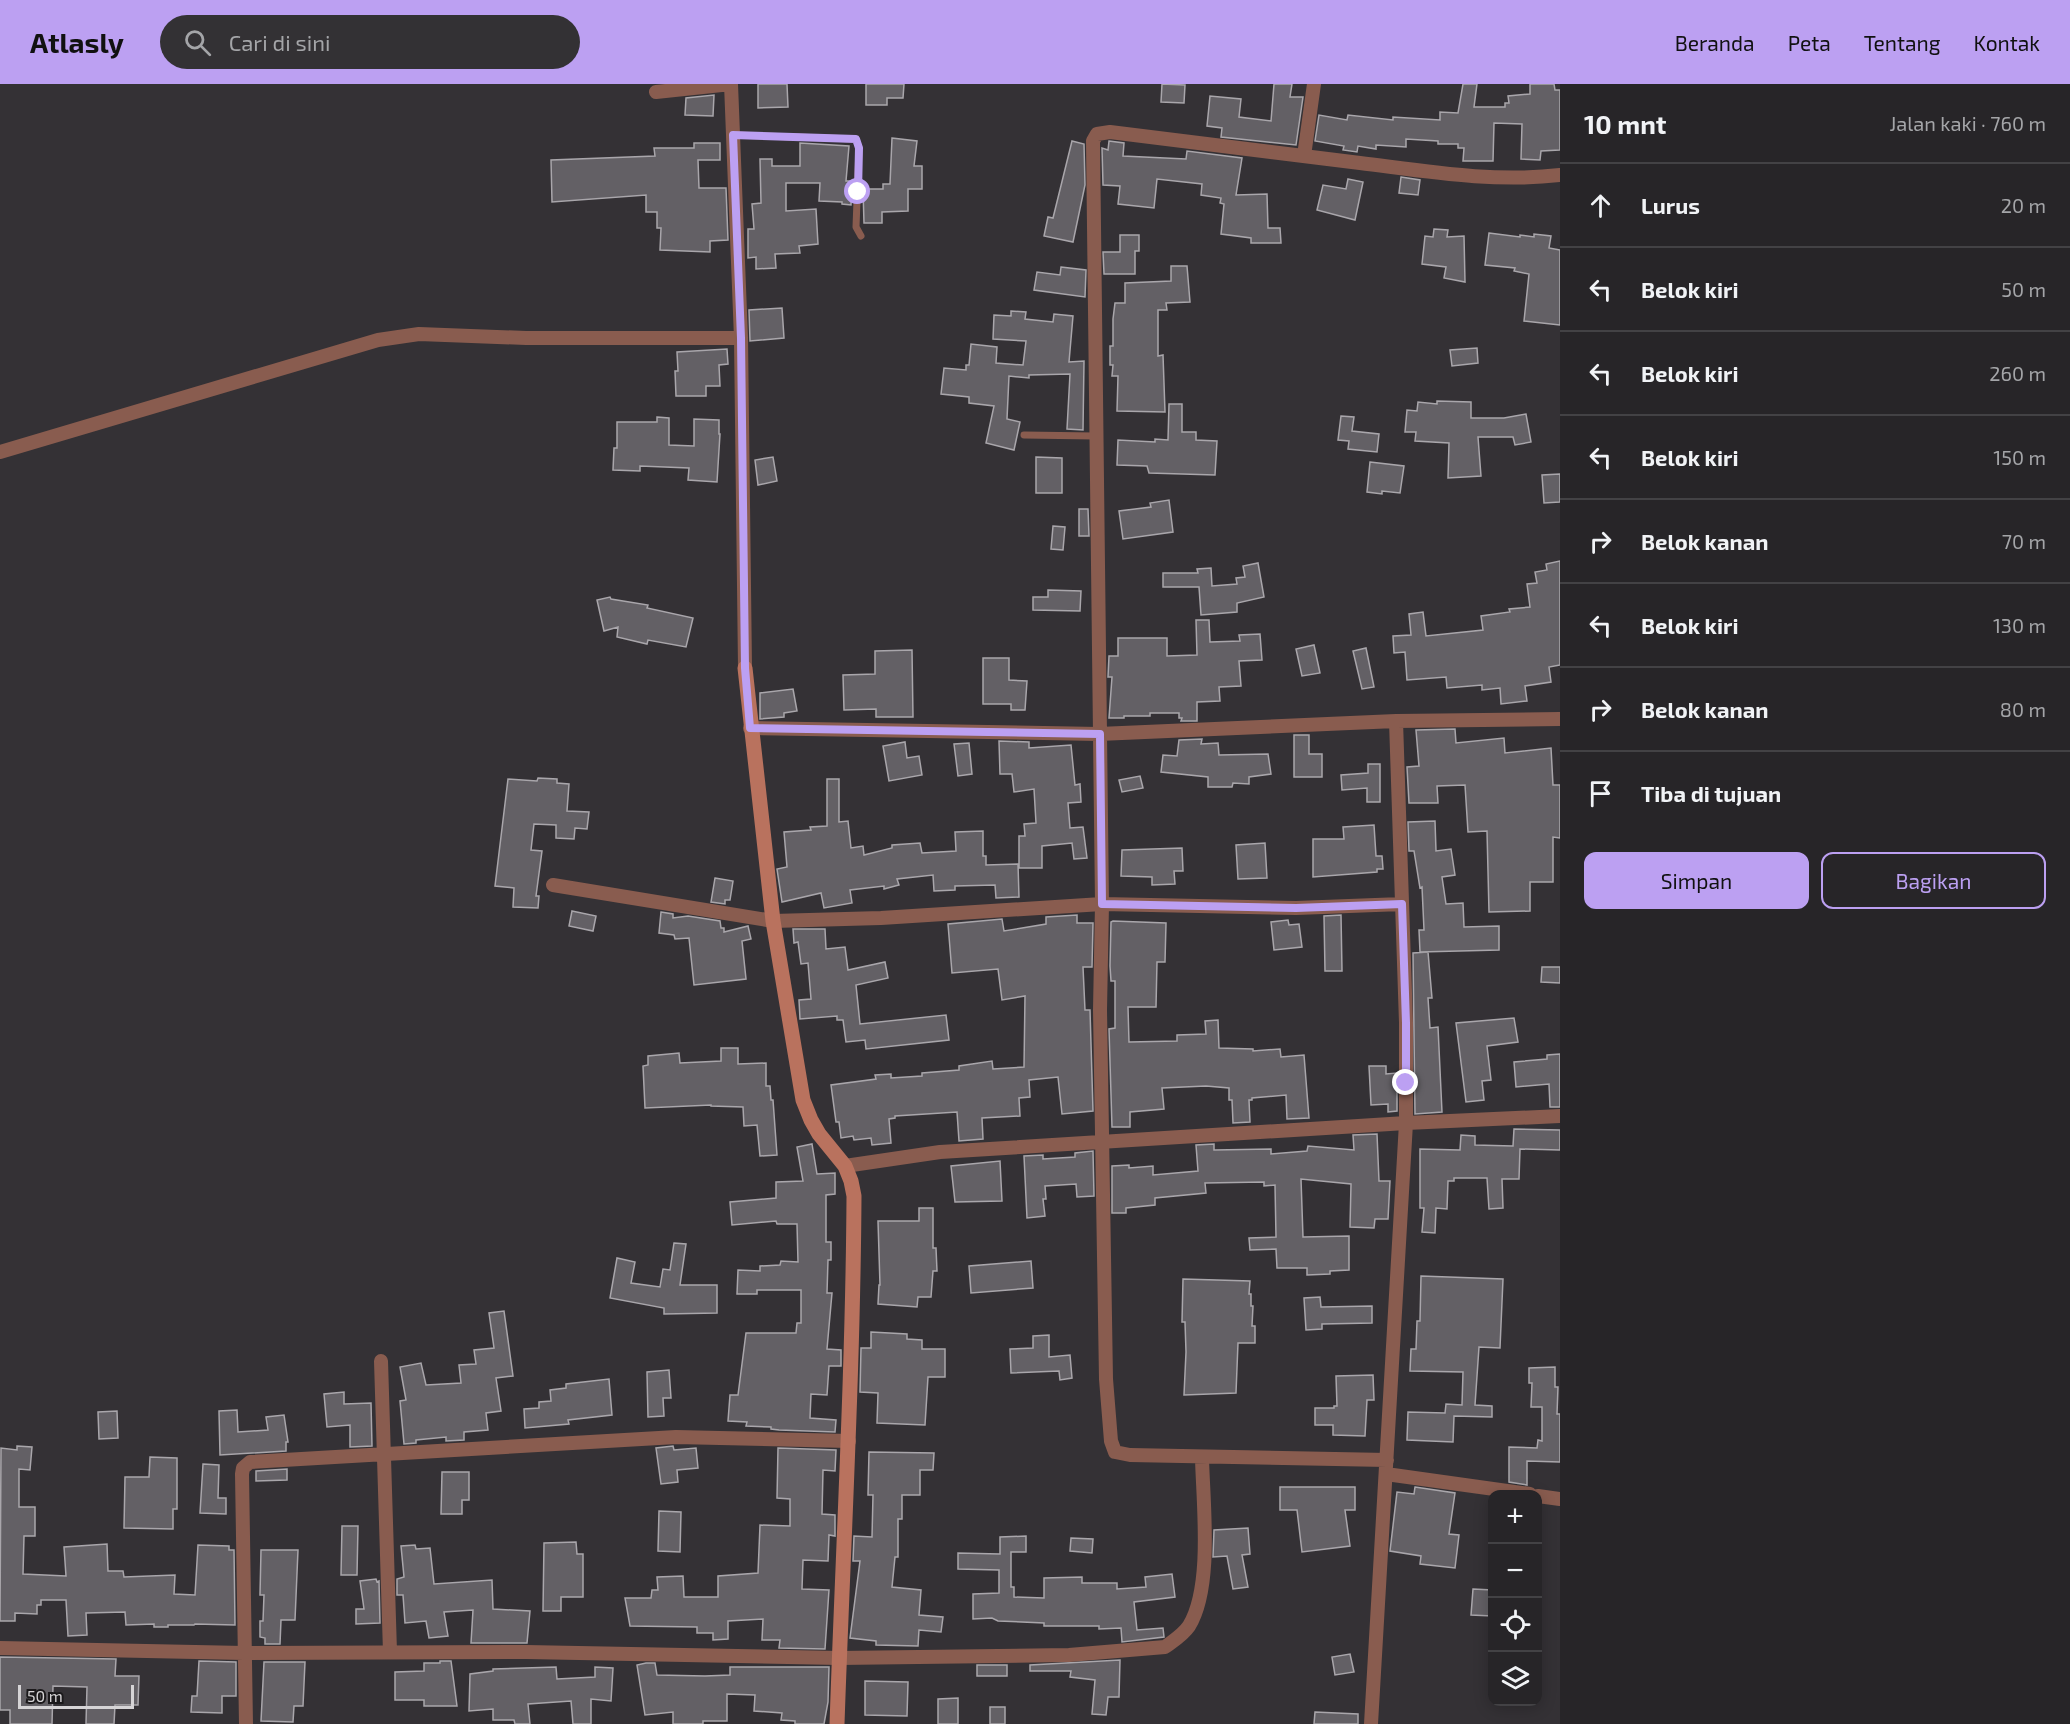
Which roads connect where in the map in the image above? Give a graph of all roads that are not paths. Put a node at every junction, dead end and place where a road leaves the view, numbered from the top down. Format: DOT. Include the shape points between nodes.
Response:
graph roads {
  1 [pos="730,84"];
  2 [pos="1314,84"];
  3 [pos="656,92"];
  4 [pos="733,135"];
  5 [pos="1305,156"];
  6 [pos="1560,175"];
  7 [pos="861,236"];
  8 [pos="741,338"];
  9 [pos="1024,435"];
  10 [pos="1095,436"];
  11 [pos="0,452"];
  12 [pos="745,668"];
  13 [pos="1560,719"];
  14 [pos="1396,721"];
  15 [pos="750,728"];
  16 [pos="1100,734"];
  17 [pos="553,885"];
  18 [pos="1102,904"];
  19 [pos="1402,904"];
  20 [pos="773,921"];
  21 [pos="1560,1116"];
  22 [pos="1406,1123"];
  23 [pos="1104,1143"];
  24 [pos="845,1166"];
  25 [pos="381,1361"];
  26 [pos="849,1441"];
  27 [pos="384,1453"];
  28 [pos="1202,1458"];
  29 [pos="1386,1467"];
  30 [pos="1509,1490"];
  31 [pos="1542,1497"];
  32 [pos="1560,1499"];
  33 [pos="0,1648"];
  34 [pos="390,1652"];
  35 [pos="244,1653"];
  36 [pos="839,1658"];
  37 [pos="246,1724"];
  38 [pos="837,1724"];
  39 [pos="1371,1724"];
  1 -- 3 [label="street"];
  1 -- 4 [label="street"];
  2 -- 5 [label="street"];
  4 -- 7 [label="lane" via="856,139 856,227"];
  4 -- 8 [label="street"];
  5 -- 6 [label="street" via="1497,177"];
  5 -- 10 [label="street" via="1110,132 1094,136"];
  8 -- 11 [label="street" via="420,334 378,340"];
  8 -- 12 [label="street"];
  9 -- 10 [label="lane"];
  10 -- 16 [label="street"];
  12 -- 15 [label="street"];
  13 -- 14 [label="street"];
  14 -- 16 [label="street"];
  14 -- 19 [label="street"];
  15 -- 16 [label="street"];
  15 -- 20 [label="street"];
  16 -- 18 [label="street"];
  17 -- 20 [label="street"];
  18 -- 19 [label="street" via="1296,908"];
  18 -- 20 [label="street"];
  18 -- 23 [label="street"];
  19 -- 22 [label="street"];
  20 -- 24 [label="street" via="803,1100 810,1120"];
  21 -- 22 [label="street"];
  22 -- 23 [label="street"];
  22 -- 29 [label="street"];
  23 -- 24 [label="street" via="940,1152"];
  23 -- 28 [label="street" via="1106,1379 1111,1441 1115,1452 1130,1455"];
  24 -- 26 [label="street" via="854,1196"];
  25 -- 27 [label="street"];
  26 -- 27 [label="street" via="676,1437"];
  26 -- 36 [label="street"];
  27 -- 34 [label="street"];
  27 -- 35 [label="street" via="255,1460 243,1468"];
  28 -- 29 [label="street"];
  28 -- 36 [label="street" via="1201,1592 1188,1627 1165,1647 1069,1655"];
  29 -- 30 [label="street"];
  29 -- 39 [label="street"];
  31 -- 32 [label="street"];
  33 -- 35 [label="street"];
  34 -- 35 [label="street"];
  34 -- 36 [label="street"];
  35 -- 37 [label="street"];
  36 -- 38 [label="street"];
}
